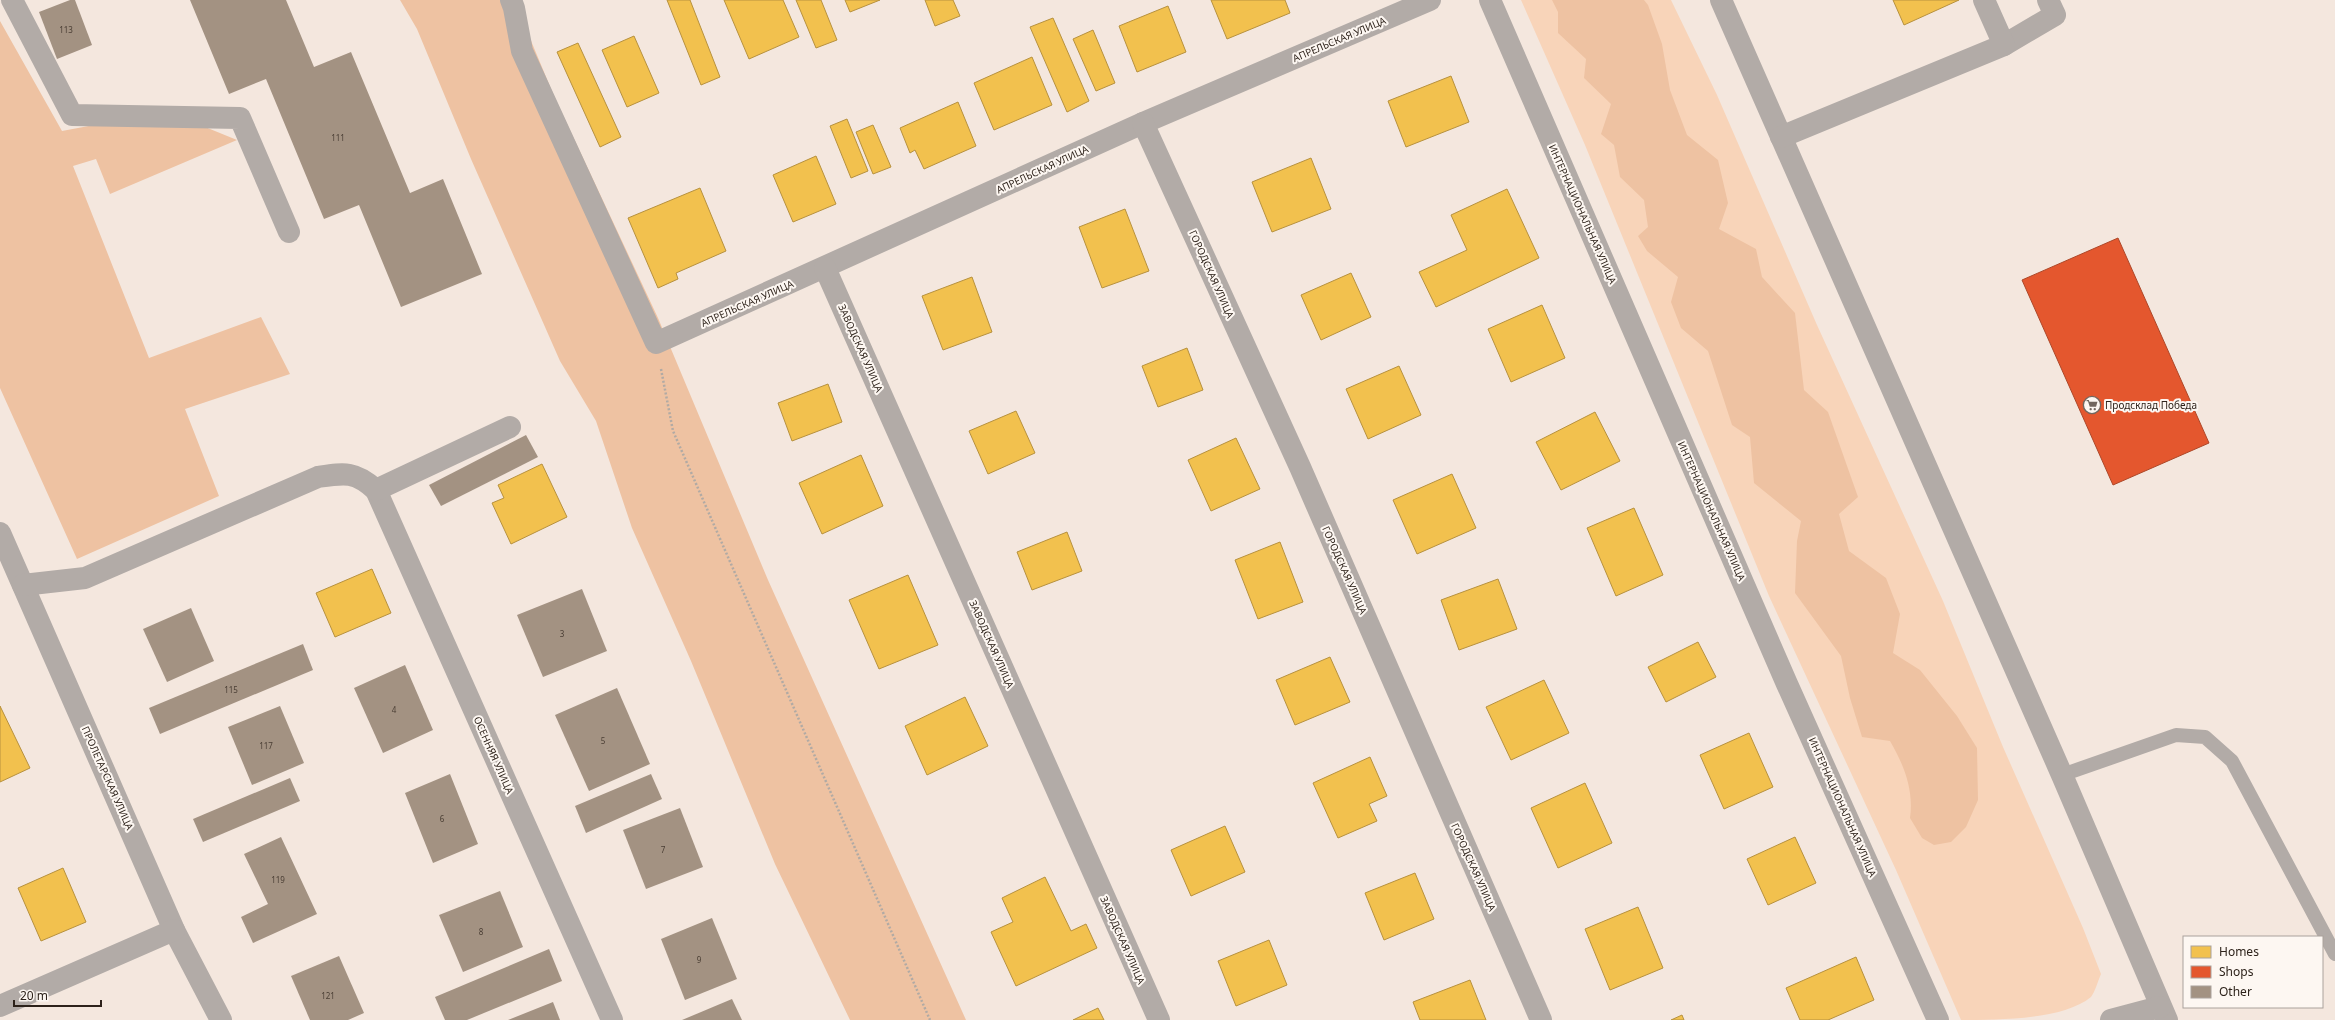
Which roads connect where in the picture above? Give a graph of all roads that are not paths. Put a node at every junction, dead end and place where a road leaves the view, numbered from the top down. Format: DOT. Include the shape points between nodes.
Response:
graph roads {
  1 [pos="12,0"];
  2 [pos="1430,0"];
  3 [pos="1490,0"];
  4 [pos="1721,0"];
  5 [pos="1984,0"];
  6 [pos="2048,0"];
  7 [pos="519,3"];
  8 [pos="2004,46"];
  9 [pos="1143,123"];
  10 [pos="1781,137"];
  11 [pos="289,232"];
  12 [pos="825,268"];
  13 [pos="510,427"];
  14 [pos="376,490"];
  15 [pos="0,533"];
  16 [pos="24,585"];
  17 [pos="2062,775"];
  18 [pos="174,930"];
  19 [pos="2335,954"];
  20 [pos="0,1006"];
  21 [pos="2164,1013"];
  22 [pos="221,1020"];
  23 [pos="612,1020"];
  24 [pos="1158,1020"];
  25 [pos="1541,1020"];
  26 [pos="1938,1020"];
  27 [pos="2111,1020"];
  1 -- 11 [label="street" via="72,116 240,118"];
  2 -- 9 [label="street, АПРЕЛЬСКАЯ УЛИЦА"];
  3 -- 26 [label="street, ИНТЕРНАЦИОНАЛЬНАЯ УЛИЦА" via="1787,684"];
  4 -- 10 [label="street"];
  5 -- 8 [label="street"];
  6 -- 8 [label="street" via="2055,15"];
  7 -- 12 [label="street, АПРЕЛЬСКАЯ УЛИЦА" via="522,51 656,343"];
  8 -- 10 [label="street"];
  9 -- 12 [label="street, АПРЕЛЬСКАЯ УЛИЦА"];
  9 -- 25 [label="street, ГОРОДСКАЯ УЛИЦА" via="1300,467"];
  10 -- 17 [label="street"];
  12 -- 24 [label="street, ЗАВОДСКАЯ УЛИЦА"];
  13 -- 14 [label="street"];
  14 -- 16 [label="street" via="362,478 342,474 318,477 85,578"];
  14 -- 23 [label="street, ОСЕННЯЯ УЛИЦА"];
  15 -- 16 [label="street, ПРОЛЕТАРСКАЯ УЛИЦА"];
  16 -- 18 [label="street, ПРОЛЕТАРСКАЯ УЛИЦА"];
  17 -- 19 [label="lane" via="2176,735 2205,738 2232,761"];
  17 -- 21 [label="street"];
  18 -- 20 [label="street"];
  18 -- 22 [label="street, ПРОЛЕТАРСКАЯ УЛИЦА"];
  21 -- 27 [label="street"];
}
